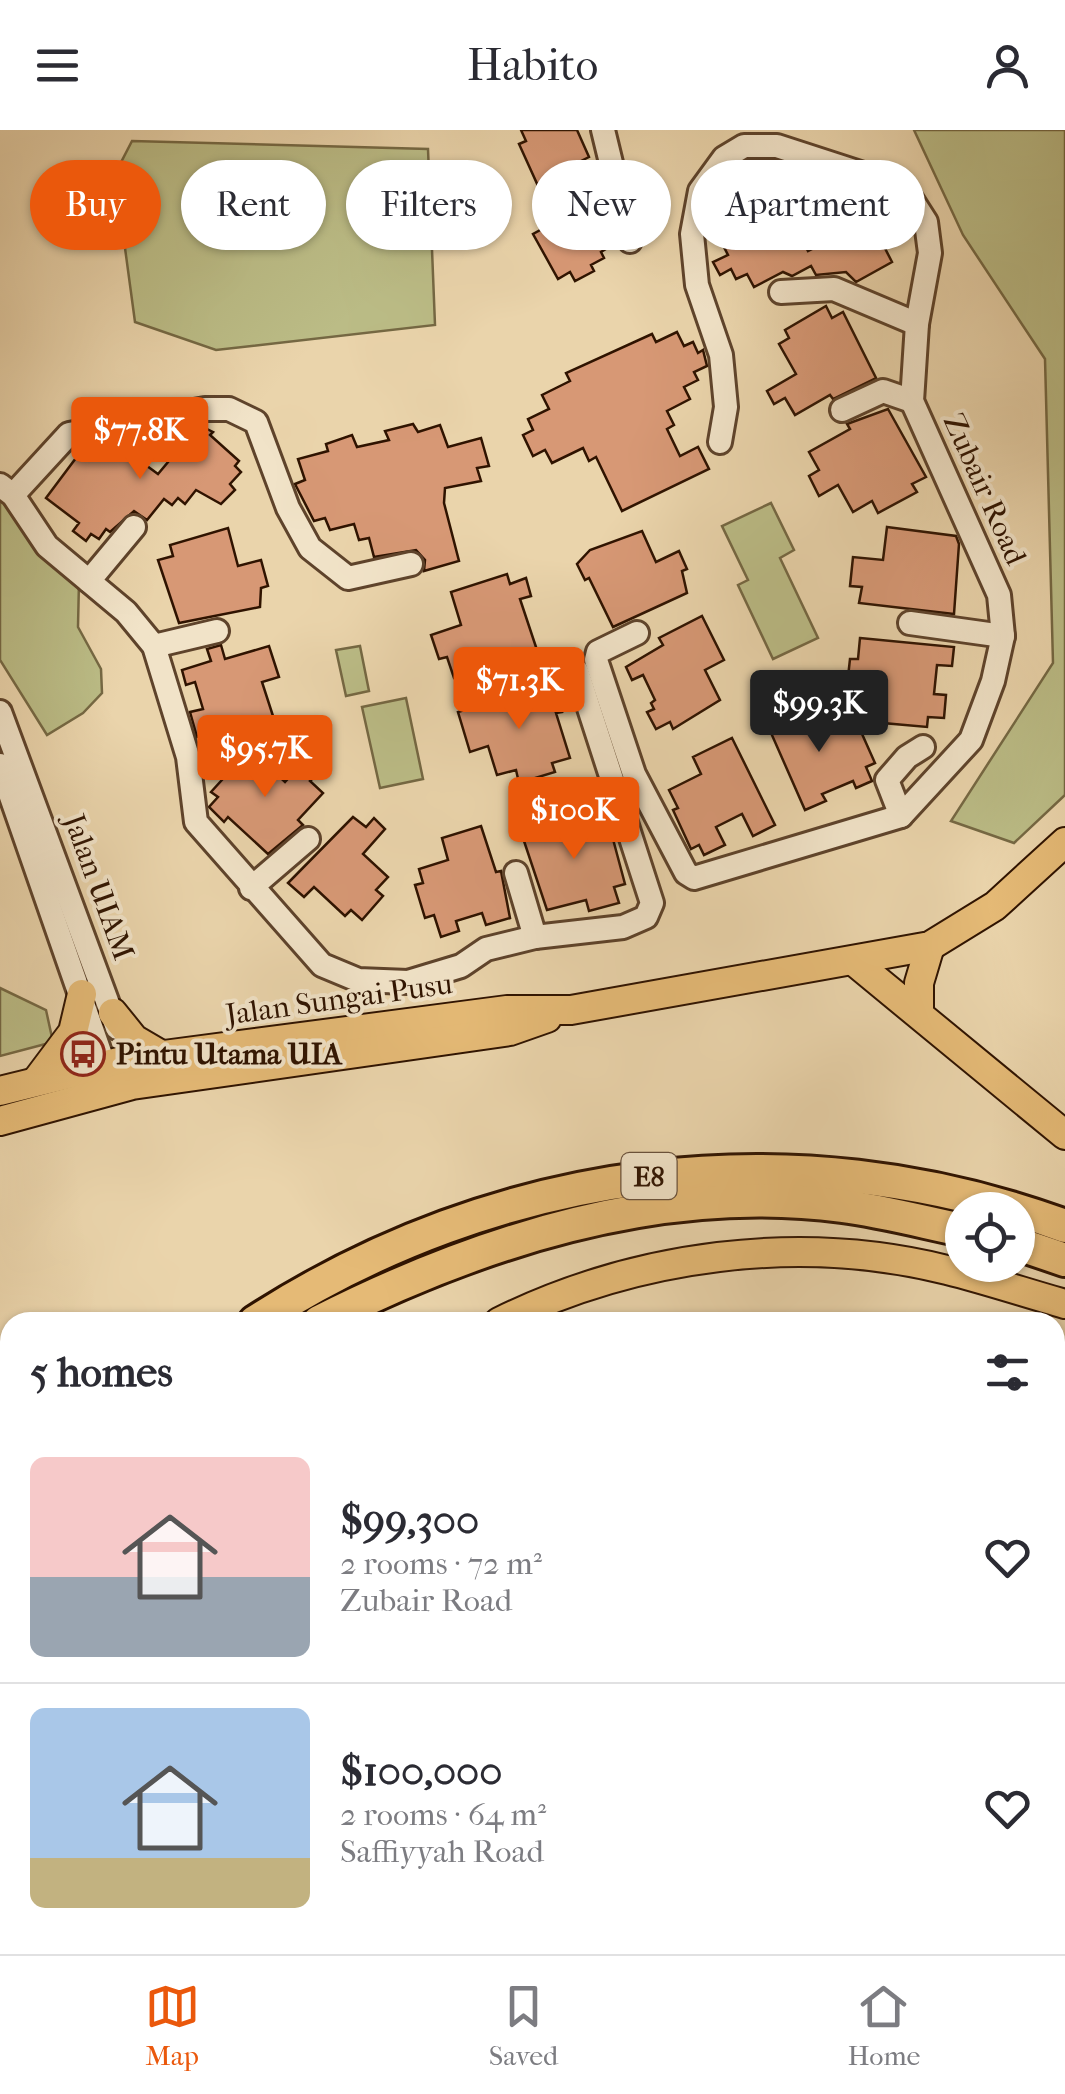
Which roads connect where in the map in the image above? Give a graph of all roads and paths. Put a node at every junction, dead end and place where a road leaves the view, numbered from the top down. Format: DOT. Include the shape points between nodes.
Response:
graph roads {
  1 [pos="724,130"];
  2 [pos="608,132"];
  3 [pos="736,151"];
  4 [pos="614,160"];
  5 [pos="780,292"];
  6 [pos="917,324"];
  7 [pos="912,401"];
  8 [pos="842,410"];
  9 [pos="720,442"];
  10 [pos="6,490"];
  11 [pos="134,528"];
  12 [pos="411,564"];
  13 [pos="89,581"];
  14 [pos="910,623"];
  15 [pos="216,631"];
  16 [pos="637,633"];
  17 [pos="1003,636"];
  18 [pos="154,646"];
  19 [pos="531,666"];
  20 [pos="0,712"];
  21 [pos="923,747"];
  22 [pos="0,764"];
  23 [pos="901,816"];
  24 [pos="35,831"];
  25 [pos="308,839"];
  26 [pos="1065,842"];
  27 [pos="516,873"];
  28 [pos="251,888"];
  29 [pos="535,937"];
  30 [pos="930,946"];
  31 [pos="856,963"];
  32 [pos="82,994"];
  33 [pos="571,1010"];
  34 [pos="919,1011"];
  35 [pos="113,1013"];
  36 [pos="163,1056"];
  37 [pos="119,1074"];
  38 [pos="0,1091"];
  39 [pos="40,1093"];
  40 [pos="0,1120"];
  41 [pos="1065,1135"];
  42 [pos="1065,1226"];
  43 [pos="945,1227"];
  44 [pos="1035,1250"];
  45 [pos="1065,1260"];
  46 [pos="1065,1304"];
  47 [pos="273,1312"];
  48 [pos="339,1312"];
  49 [pos="520,1312"];
  1 -- 3 [label="street"];
  2 -- 4 [label="street"];
  3 -- 6 [label="street, Zubair Road" via="777,146 894,184 910,198 926,222 930,253"];
  3 -- 9 [label="street" via="700,191 692,234 698,285 722,355 726,407"];
  5 -- 6 [label="street" via="834,289"];
  6 -- 7 [label="street, Zubair Road"];
  7 -- 8 [label="street" via="883,391"];
  7 -- 17 [label="street, Zubair Road" via="984,556 999,595"];
  10 -- 12 [label="street" via="69,434 228,409 256,422 310,548 348,578"];
  10 -- 13 [label="street" via="47,546"];
  11 -- 13 [label="street"];
  13 -- 18 [label="street"];
  14 -- 17 [label="street"];
  15 -- 18 [label="street"];
  16 -- 23 [label="street" via="598,652 596,660 634,774 686,873 702,878"];
  17 -- 23 [label="street, Zubair Road" via="971,740"];
  18 -- 28 [label="street" via="188,757 196,822"];
  19 -- 29 [label="street" via="565,662 577,671 652,902 646,917 622,928"];
  20 -- 24 [label="street, Jalan UIAM"];
  21 -- 23 [label="street" via="887,780"];
  22 -- 24 [label="street, Jalan UIAM"];
  24 -- 32 [label="street, Jalan UIAM"];
  24 -- 35 [label="street, Jalan UIAM"];
  25 -- 28 [label="street"];
  26 -- 30 [label="main road, Jalan Sungai Pusu" via="994,906"];
  27 -- 29 [label="street"];
  28 -- 29 [label="street" via="322,965 358,980 408,982 461,966 486,949"];
  30 -- 31 [label="main road, Jalan Sungai Pusu"];
  30 -- 34 [label="main road"];
  31 -- 33 [label="main road, Jalan Sungai Pusu"];
  31 -- 34 [label="main road"];
  32 -- 37 [label="street, Jalan UIAM"];
  32 -- 39 [label="main road" via="72,1032"];
  33 -- 36 [label="main road, Jalan Sungai Pusu" via="507,1010"];
  33 -- 37 [label="main road, Jalan Sungai Pusu" via="510,1031"];
  34 -- 41 [label="main road"];
  35 -- 36 [label="main road" via="134,1039"];
  35 -- 37 [label="street, Jalan UIAM"];
  36 -- 37 [label="main road, Jalan Sungai Pusu"];
  37 -- 39 [label="main road, Jalan Sungai Pusu"];
  38 -- 39 [label="main road, Jalan Sungai Pusu"];
  39 -- 40 [label="main road, Jalan Sungai Pusu"];
  42 -- 47 [label="highway, E8" via="998,1201 836,1174 730,1168 620,1178 516,1203 385,1250"];
  43 -- 48 [label="highway, E8" via="840,1205 732,1203 622,1214 529,1236 396,1283"];
  44 -- 45 [label="highway"];
  46 -- 49 [label="main road" via="944,1269 852,1256 764,1254 681,1261 550,1297"];
}
